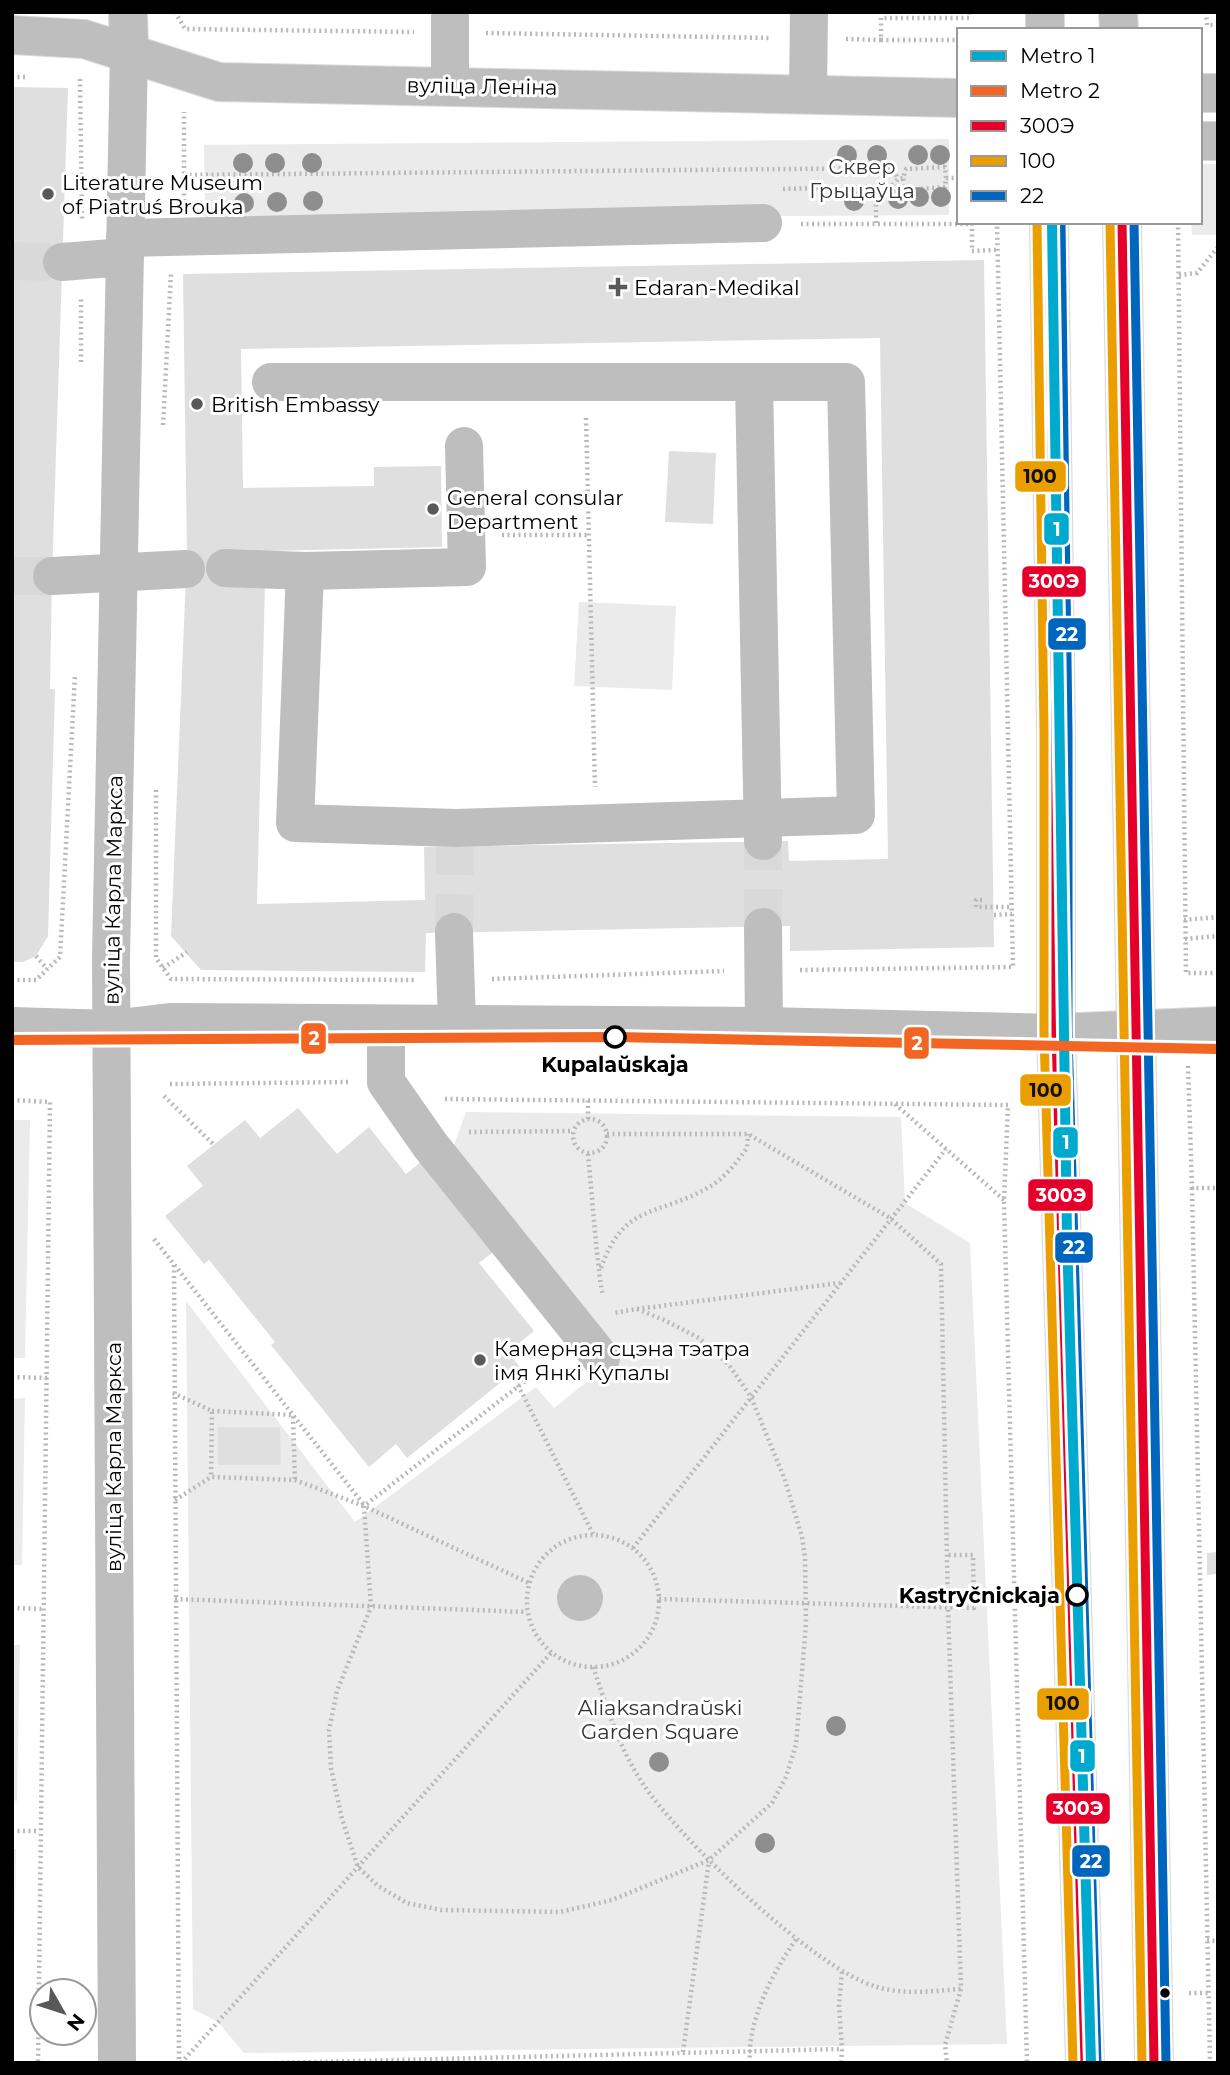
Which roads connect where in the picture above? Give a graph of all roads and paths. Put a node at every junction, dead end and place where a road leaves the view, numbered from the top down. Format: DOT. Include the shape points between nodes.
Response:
graph roads {
  1 [pos="128,12"];
  2 [pos="175,12"];
  3 [pos="969,12"];
  4 [pos="1206,12"];
  5 [pos="450,22"];
  6 [pos="1218,25"];
  7 [pos="809,26"];
  8 [pos="12,35"];
  9 [pos="881,40"];
  10 [pos="955,40"];
  11 [pos="129,51"];
  12 [pos="12,77"];
  13 [pos="26,77"];
  14 [pos="68,78"];
  15 [pos="450,85"];
  16 [pos="808,93"];
  17 [pos="957,97"];
  18 [pos="184,111"];
  19 [pos="184,175"];
  20 [pos="903,178"];
  21 [pos="946,178"];
  22 [pos="957,178"];
  23 [pos="876,188"];
  24 [pos="184,199"];
  25 [pos="763,223"];
  26 [pos="957,223"];
  27 [pos="876,224"];
  28 [pos="972,224"];
  29 [pos="997,224"];
  30 [pos="1049,224"];
  31 [pos="1122,224"];
  32 [pos="1178,224"];
  33 [pos="1218,247"];
  34 [pos="124,248"];
  35 [pos="997,250"];
  36 [pos="72,261"];
  37 [pos="1179,275"];
  38 [pos="81,371"];
  39 [pos="271,382"];
  40 [pos="585,383"];
  41 [pos="754,383"];
  42 [pos="464,446"];
  43 [pos="466,534"];
  44 [pos="589,536"];
  45 [pos="225,568"];
  46 [pos="187,569"];
  47 [pos="304,571"];
  48 [pos="119,574"];
  49 [pos="52,576"];
  50 [pos="75,671"];
  51 [pos="596,823"];
  52 [pos="763,829"];
  53 [pos="982,900"];
  54 [pos="1012,906"];
  55 [pos="1012,914"];
  56 [pos="994,915"];
  57 [pos="1218,917"];
  58 [pos="1184,920"];
  59 [pos="763,927"];
  60 [pos="454,932"];
  61 [pos="1218,936"];
  62 [pos="1185,939"];
  63 [pos="187,952"];
  64 [pos="36,956"];
  65 [pos="1013,967"];
  66 [pos="163,968"];
  67 [pos="47,969"];
  68 [pos="1218,973"];
  69 [pos="12,980"];
  70 [pos="386,1025"];
  71 [pos="457,1025"];
  72 [pos="12,1026"];
  73 [pos="764,1026"];
  74 [pos="1218,1026"];
  75 [pos="111,1029"];
  76 [pos="1134,1029"];
  77 [pos="1056,1032"];
  78 [pos="1188,1066"];
  79 [pos="386,1082"];
  80 [pos="170,1084"];
  81 [pos="164,1096"];
  82 [pos="442,1099"];
  83 [pos="12,1100"];
  84 [pos="588,1100"];
  85 [pos="894,1104"];
  86 [pos="588,1119"];
  87 [pos="573,1131"];
  88 [pos="458,1132"];
  89 [pos="607,1133"];
  90 [pos="748,1134"];
  91 [pos="214,1145"];
  92 [pos="946,1149"];
  93 [pos="588,1154"];
  94 [pos="417,1165"];
  95 [pos="1192,1188"];
  96 [pos="1218,1188"];
  97 [pos="1004,1200"];
  98 [pos="890,1219"];
  99 [pos="154,1239"];
  100 [pos="174,1265"];
  101 [pos="601,1268"];
  102 [pos="841,1283"];
  103 [pos="637,1309"];
  104 [pos="618,1310"];
  105 [pos="592,1347"];
  106 [pos="12,1377"];
  107 [pos="47,1378"];
  108 [pos="529,1378"];
  109 [pos="518,1385"];
  110 [pos="173,1393"];
  111 [pos="751,1397"];
  112 [pos="212,1411"];
  113 [pos="293,1415"];
  114 [pos="211,1477"];
  115 [pos="295,1480"];
  116 [pos="174,1501"];
  117 [pos="364,1506"];
  118 [pos="593,1534"];
  119 [pos="633,1548"];
  120 [pos="948,1555"];
  121 [pos="529,1583"];
  122 [pos="175,1599"];
  123 [pos="659,1599"];
  124 [pos="806,1604"];
  125 [pos="371,1607"];
  126 [pos="12,1608"];
  127 [pos="948,1608"];
  128 [pos="43,1609"];
  129 [pos="527,1612"];
  130 [pos="551,1653"];
  131 [pos="593,1667"];
  132 [pos="12,1831"];
  133 [pos="39,1831"];
  134 [pos="709,1860"];
  135 [pos="358,1867"];
  136 [pos="797,1938"];
  137 [pos="1207,1940"];
  138 [pos="1218,1941"];
  139 [pos="842,1972"];
  140 [pos="961,1989"];
  141 [pos="842,2049"];
  142 [pos="683,2052"];
  143 [pos="749,2053"];
  144 [pos="38,2063"];
  145 [pos="117,2063"];
  146 [pos="180,2063"];
  147 [pos="276,2063"];
  148 [pos="750,2063"];
  149 [pos="841,2063"];
  150 [pos="947,2063"];
  151 [pos="1027,2063"];
  152 [pos="1085,2063"];
  153 [pos="1154,2063"];
  154 [pos="1210,2063"];
  1 -- 11 [label="main road, вуліца Карла Маркса"];
  2 -- 5 [label="path" via="185,29"];
  3 -- 9 [label="path" via="969,18 881,18"];
  4 -- 6 [label="path" via="1207,26"];
  5 -- 7 [label="path"];
  5 -- 15 [label="main road"];
  7 -- 9 [label="path"];
  7 -- 16 [label="main road"];
  8 -- 11 [label="main road, вуліца Леніна" via="85,39"];
  9 -- 10 [label="path"];
  11 -- 15 [label="main road, вуліца Леніна" via="219,82"];
  11 -- 34 [label="main road, вуліца Карла Маркса"];
  12 -- 13 [label="path"];
  14 -- 36 [label="path" via="82,79"];
  15 -- 16 [label="main road, вуліца Леніна"];
  16 -- 17 [label="main road, вуліца Леніна"];
  18 -- 19 [label="path"];
  19 -- 20 [label="path" via="888,168 898,179"];
  19 -- 24 [label="path"];
  20 -- 21 [label="path" via="906,169 945,167"];
  20 -- 21 [label="path" via="905,190 945,187"];
  21 -- 22 [label="path"];
  23 -- 27 [label="path"];
  25 -- 27 [label="path"];
  25 -- 34 [label="main road"];
  26 -- 27 [label="path"];
  28 -- 35 [label="path" via="972,251"];
  29 -- 35 [label="path"];
  30 -- 77 [label="main road"];
  31 -- 76 [label="main road"];
  32 -- 37 [label="path"];
  33 -- 37 [label="path" via="1197,273"];
  34 -- 36 [label="main road"];
  34 -- 48 [label="main road, вуліца Карла Маркса"];
  35 -- 54 [label="path"];
  36 -- 38 [label="path"];
  37 -- 58 [label="path"];
  39 -- 40 [label="main road"];
  40 -- 41 [label="main road"];
  40 -- 44 [label="path"];
  41 -- 52 [label="main road"];
  41 -- 52 [label="main road" via="846,382 856,815"];
  42 -- 43 [label="main road"];
  43 -- 44 [label="path"];
  43 -- 47 [label="main road" via="467,567"];
  44 -- 51 [label="path"];
  45 -- 47 [label="main road"];
  46 -- 48 [label="main road"];
  47 -- 51 [label="main road" via="295,823 455,837"];
  48 -- 49 [label="main road"];
  48 -- 75 [label="main road, вуліца Карла Маркса"];
  50 -- 67 [label="path" via="60,957"];
  51 -- 52 [label="main road"];
  53 -- 54 [label="path" via="976,900 976,907"];
  54 -- 55 [label="path"];
  55 -- 56 [label="path"];
  55 -- 65 [label="path"];
  57 -- 58 [label="path"];
  58 -- 62 [label="path"];
  59 -- 73 [label="main road"];
  60 -- 71 [label="main road"];
  61 -- 62 [label="path"];
  62 -- 68 [label="path" via="1186,973"];
  63 -- 66 [label="path"];
  64 -- 67 [label="path"];
  67 -- 69 [label="path" via="36,980"];
  70 -- 71 [label="main road"];
  70 -- 75 [label="main road" via="170,1022"];
  70 -- 79 [label="main road"];
  71 -- 73 [label="main road"];
  72 -- 75 [label="main road"];
  73 -- 77 [label="main road"];
  74 -- 76 [label="main road"];
  75 -- 145 [label="main road, вуліца Карла Маркса"];
  76 -- 77 [label="main road"];
  76 -- 153 [label="main road"];
  77 -- 152 [label="main road"];
  78 -- 95 [label="path"];
  79 -- 80 [label="path"];
  79 -- 94 [label="main road" via="390,1129"];
  79 -- 105 [label="main road" via="430,1145"];
  81 -- 91 [label="path"];
  82 -- 84 [label="path"];
  83 -- 107 [label="path" via="50,1102"];
  84 -- 85 [label="path"];
  84 -- 86 [label="path"];
  85 -- 92 [label="path"];
  85 -- 97 [label="path" via="1008,1105"];
  86 -- 87 [label="path"];
  86 -- 89 [label="path" via="602,1123"];
  87 -- 88 [label="path"];
  87 -- 93 [label="path" via="575,1145"];
  89 -- 90 [label="path"];
  89 -- 93 [label="path" via="603,1147"];
  90 -- 98 [label="path"];
  90 -- 101 [label="path" via="747,1148 711,1186 630,1220 608,1247"];
  92 -- 97 [label="path"];
  92 -- 98 [label="path"];
  93 -- 101 [label="path"];
  95 -- 96 [label="path"];
  95 -- 137 [label="path"];
  97 -- 151 [label="path"];
  98 -- 102 [label="path"];
  98 -- 120 [label="path" via="941,1264"];
  99 -- 100 [label="path"];
  100 -- 110 [label="path"];
  100 -- 113 [label="path"];
  101 -- 104 [label="path" via="600,1290"];
  102 -- 103 [label="path"];
  102 -- 111 [label="path"];
  103 -- 104 [label="path"];
  103 -- 111 [label="path" via="699,1338 729,1365"];
  104 -- 105 [label="path"];
  106 -- 107 [label="path"];
  107 -- 128 [label="path"];
  108 -- 109 [label="path"];
  109 -- 117 [label="path"];
  109 -- 118 [label="path"];
  110 -- 112 [label="path"];
  110 -- 116 [label="path"];
  111 -- 119 [label="path"];
  111 -- 124 [label="path" via="795,1509 805,1557"];
  112 -- 113 [label="path"];
  112 -- 114 [label="path"];
  113 -- 115 [label="path"];
  113 -- 117 [label="path"];
  114 -- 115 [label="path"];
  114 -- 116 [label="path"];
  115 -- 117 [label="path"];
  116 -- 122 [label="path"];
  117 -- 121 [label="path"];
  117 -- 125 [label="path"];
  118 -- 119 [label="path"];
  118 -- 121 [label="path" via="553,1548"];
  119 -- 123 [label="path" via="652,1570"];
  120 -- 127 [label="path"];
  120 -- 127 [label="path" via="973,1555 974,1608"];
  121 -- 129 [label="path"];
  122 -- 125 [label="path"];
  122 -- 146 [label="path"];
  123 -- 124 [label="path"];
  123 -- 131 [label="path" via="655,1625 640,1647 619,1662"];
  124 -- 127 [label="path"];
  124 -- 134 [label="path" via="796,1745 786,1777 772,1802"];
  125 -- 129 [label="path"];
  125 -- 135 [label="path" via="337,1691 329,1730 331,1768"];
  126 -- 128 [label="path"];
  127 -- 140 [label="path"];
  128 -- 133 [label="path"];
  129 -- 130 [label="path" via="536,1635"];
  130 -- 131 [label="path" via="578,1666"];
  130 -- 135 [label="path"];
  131 -- 134 [label="path" via="618,1738 643,1784"];
  132 -- 133 [label="path"];
  133 -- 144 [label="path"];
  134 -- 135 [label="path" via="612,1900 560,1912 441,1910 407,1903"];
  134 -- 136 [label="path"];
  134 -- 142 [label="path"];
  135 -- 146 [label="path"];
  136 -- 139 [label="path"];
  136 -- 143 [label="path" via="775,1969"];
  137 -- 138 [label="path"];
  137 -- 154 [label="path"];
  139 -- 140 [label="path" via="876,1987 907,1992"];
  139 -- 141 [label="path"];
  140 -- 150 [label="path" via="945,2045"];
  141 -- 143 [label="path"];
  141 -- 149 [label="path"];
  142 -- 143 [label="path"];
  142 -- 147 [label="path"];
  143 -- 148 [label="path"];
}
